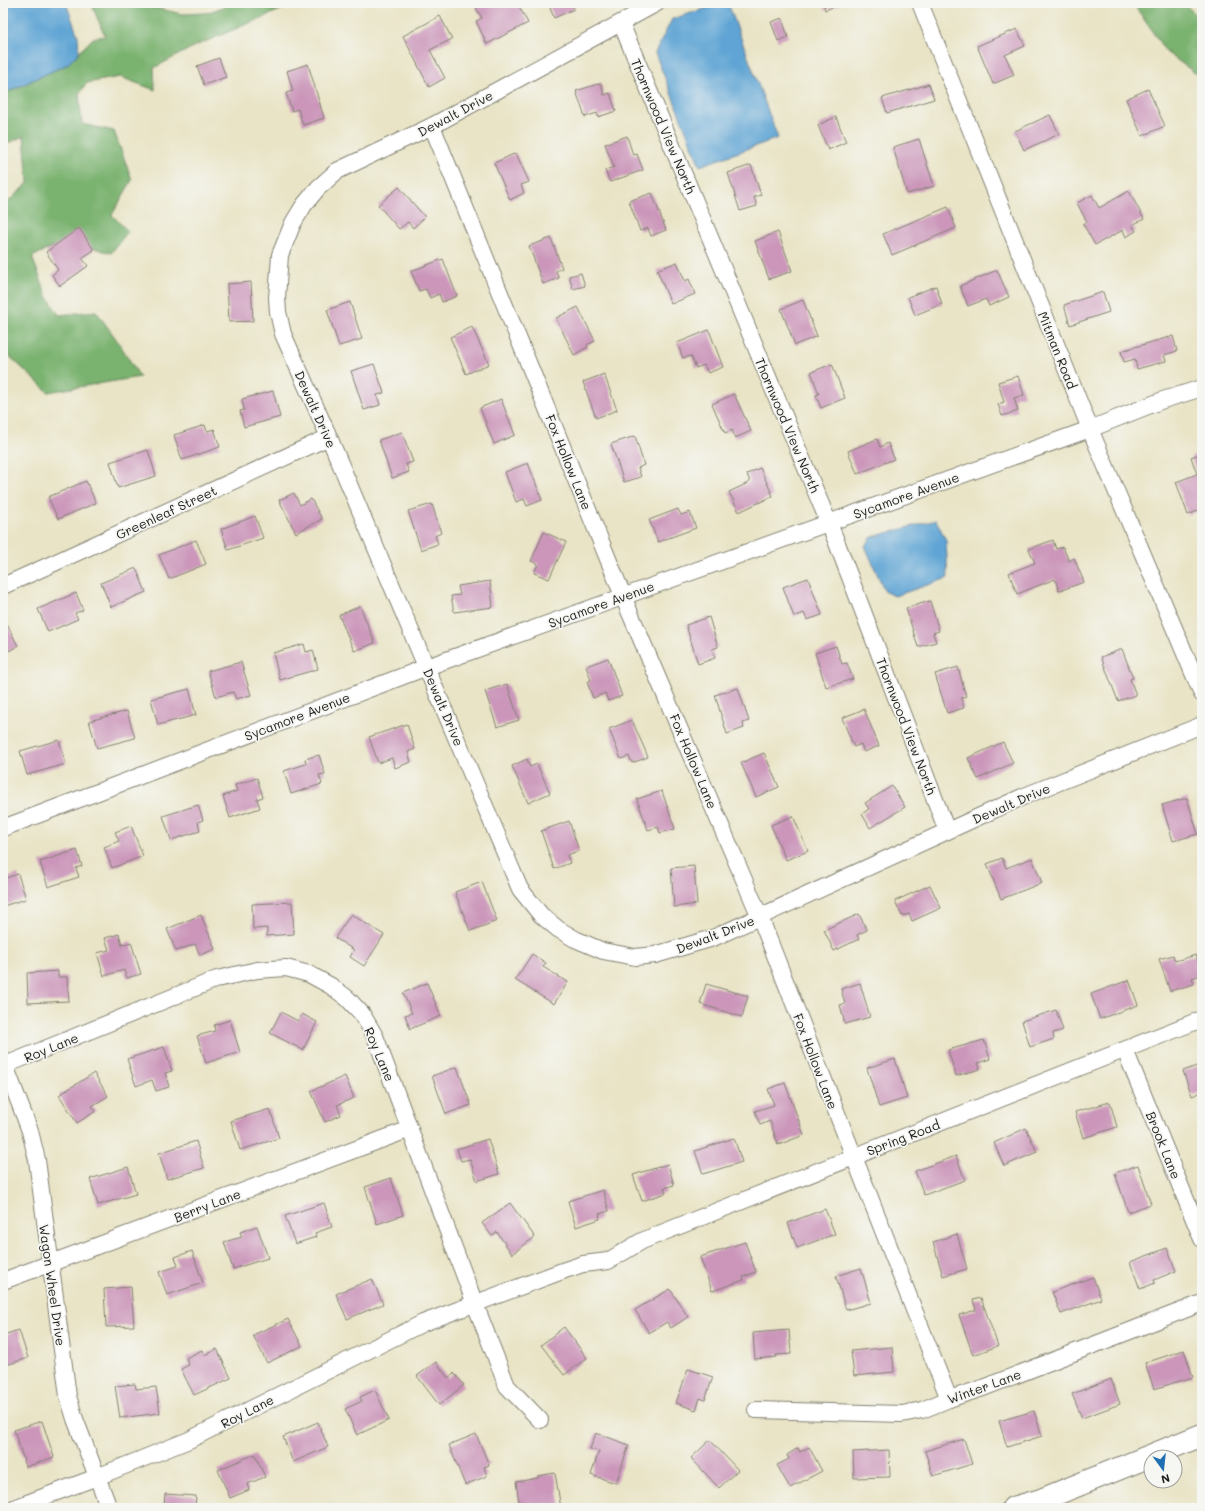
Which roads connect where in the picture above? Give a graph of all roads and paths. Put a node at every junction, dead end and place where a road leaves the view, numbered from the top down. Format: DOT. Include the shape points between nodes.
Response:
graph roads {
  1 [pos="657,3"];
  2 [pos="920,3"];
  3 [pos="621,23"];
  4 [pos="432,126"];
  5 [pos="1202,388"];
  6 [pos="1090,429"];
  7 [pos="329,437"];
  8 [pos="829,522"];
  9 [pos="3,586"];
  10 [pos="624,596"];
  11 [pos="427,667"];
  12 [pos="1202,694"];
  13 [pos="1202,725"];
  14 [pos="3,828"];
  15 [pos="947,831"];
  16 [pos="760,917"];
  17 [pos="1202,1019"];
  18 [pos="1125,1050"];
  19 [pos="4,1064"];
  20 [pos="410,1128"];
  21 [pos="854,1156"];
  22 [pos="1202,1239"];
  23 [pos="608,1261"];
  24 [pos="50,1264"];
  25 [pos="3,1281"];
  26 [pos="1202,1303"];
  27 [pos="475,1304"];
  28 [pos="950,1399"];
  29 [pos="756,1410"];
  30 [pos="540,1420"];
  31 [pos="1202,1435"];
  32 [pos="97,1477"];
  33 [pos="14,1508"];
  34 [pos="109,1508"];
  35 [pos="1013,1508"];
  1 -- 3 [label="street, Dewalt Drive"];
  2 -- 6 [label="street, Mitman Road"];
  3 -- 4 [label="street, Dewalt Drive"];
  3 -- 8 [label="street, Thornwood View North"];
  4 -- 7 [label="street, Dewalt Drive" via="338,171 318,188 304,205 293,223 280,255 277,298 283,334"];
  4 -- 10 [label="street, Fox Hollow Lane"];
  5 -- 6 [label="street, Sycamore Avenue" via="1163,400"];
  6 -- 8 [label="street, Sycamore Avenue"];
  6 -- 12 [label="street, Mitman Road"];
  7 -- 9 [label="street, Greenleaf Street"];
  7 -- 11 [label="street, Dewalt Drive"];
  8 -- 10 [label="street, Sycamore Avenue"];
  8 -- 15 [label="street, Thornwood View North"];
  10 -- 11 [label="street, Sycamore Avenue"];
  10 -- 16 [label="street, Fox Hollow Lane"];
  11 -- 14 [label="street, Sycamore Avenue"];
  11 -- 16 [label="street, Dewalt Drive" via="520,889 541,915 558,929 603,951 635,957 670,951 713,938"];
  13 -- 15 [label="street, Dewalt Drive" via="1022,797"];
  15 -- 16 [label="street, Dewalt Drive"];
  16 -- 21 [label="street, Fox Hollow Lane"];
  17 -- 18 [label="street, Spring Road"];
  18 -- 21 [label="street, Spring Road"];
  18 -- 22 [label="street, Brook Lane"];
  19 -- 20 [label="street, Roy Lane" via="217,979 257,970 286,968 309,974 331,986 362,1014 375,1036"];
  19 -- 24 [label="street, Wagon Wheel Drive" via="25,1115 37,1160"];
  20 -- 24 [label="street, Berry Lane"];
  20 -- 27 [label="street, Roy Lane"];
  21 -- 23 [label="street, Spring Road" via="642,1241"];
  21 -- 28 [label="street, Fox Hollow Lane"];
  23 -- 27 [label="street, Roy Lane" via="583,1264"];
  24 -- 25 [label="street, Berry Lane"];
  24 -- 32 [label="street, Wagon Wheel Drive" via="68,1396"];
  26 -- 28 [label="street, Winter Lane"];
  27 -- 30 [label="street" via="508,1386"];
  27 -- 32 [label="street, Roy Lane" via="423,1323 189,1440"];
  28 -- 29 [label="street, Winter Lane" via="922,1410 902,1414"];
  31 -- 35 [label="street" via="1041,1500"];
  32 -- 33 [label="street, Roy Lane"];
  32 -- 34 [label="street, Wagon Wheel Drive"];
}
